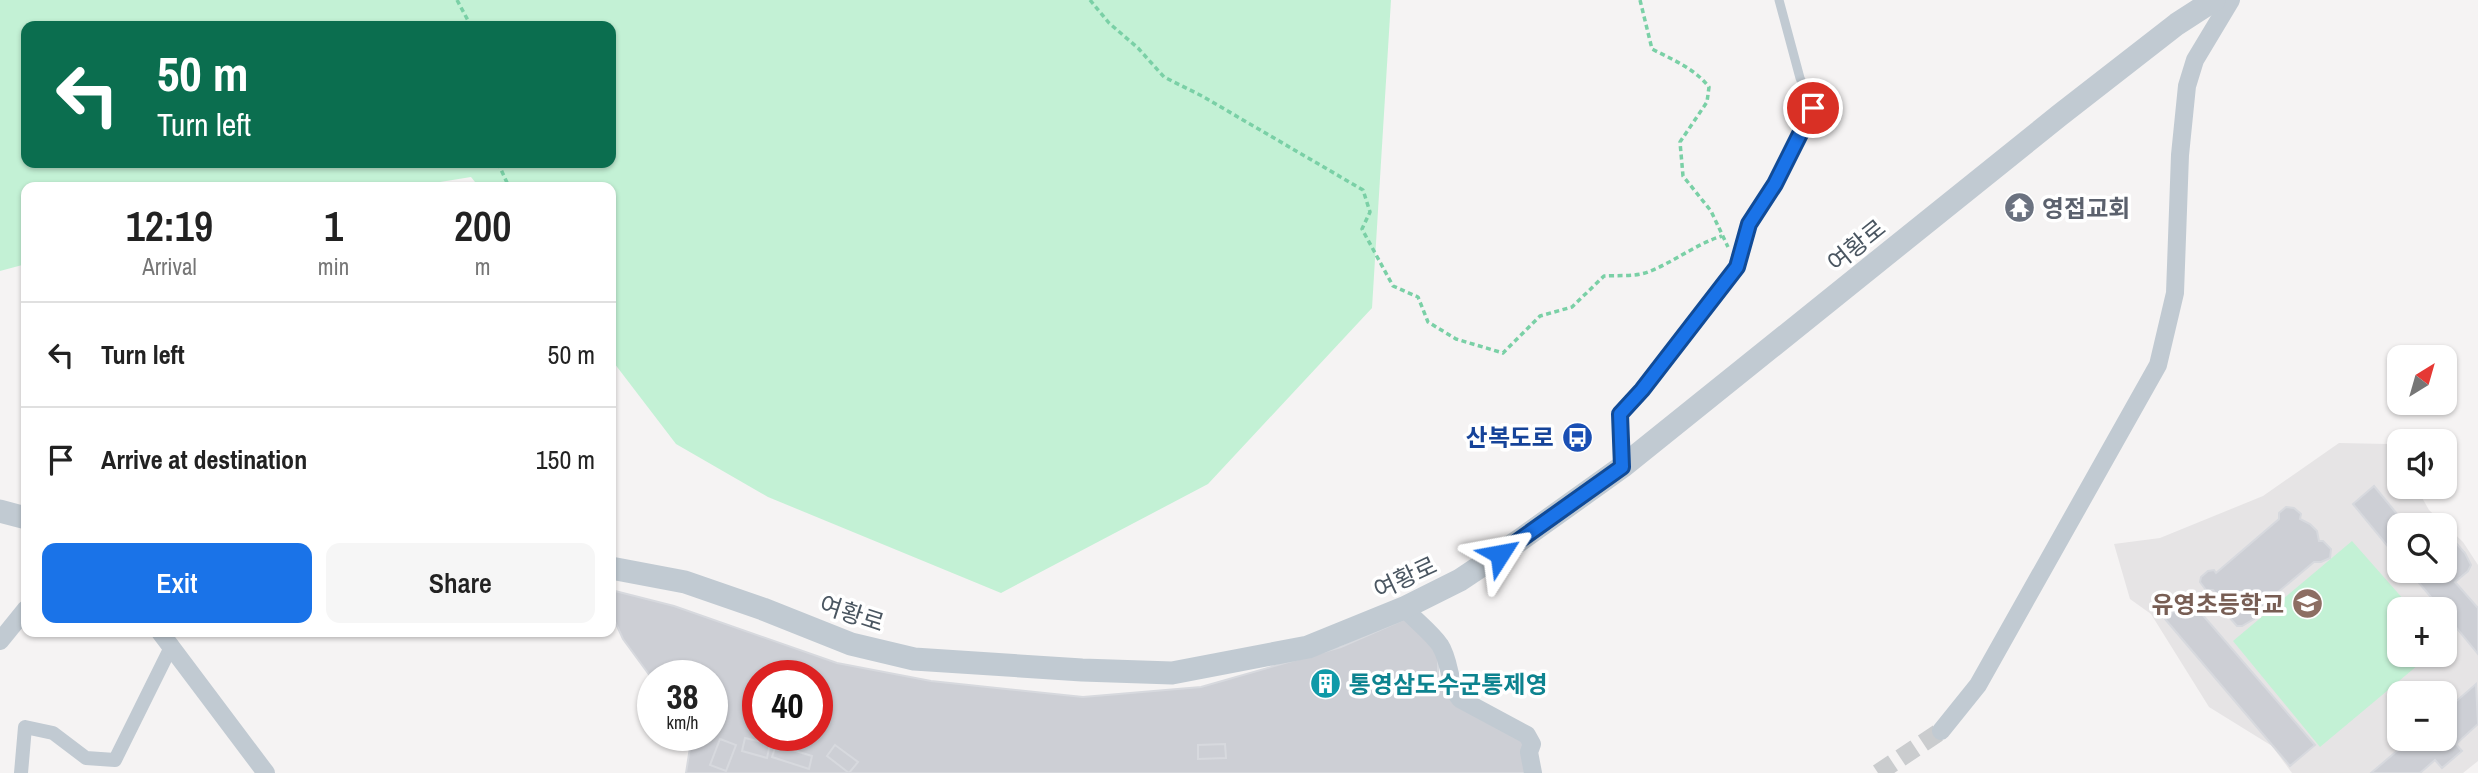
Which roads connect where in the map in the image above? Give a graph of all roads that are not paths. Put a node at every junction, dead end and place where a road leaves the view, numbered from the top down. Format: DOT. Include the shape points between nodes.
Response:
graph roads {
  1 [pos="1779,0"];
  2 [pos="2214,0"];
  3 [pos="2231,0"];
  4 [pos="1622,467"];
  5 [pos="0,511"];
  6 [pos="21,517"];
  7 [pos="616,569"];
  8 [pos="1404,608"];
  9 [pos="21,615"];
  10 [pos="166,638"];
  11 [pos="0,641"];
  12 [pos="1941,730"];
  13 [pos="21,773"];
  14 [pos="266,773"];
  15 [pos="1533,773"];
  1 -- 4 [label="lane" via="1813,108 1749,224 1737,267 1620,414"];
  2 -- 4 [label="street, 여황로" via="2060,115"];
  3 -- 12 [label="street" via="2195,60 2187,86 2175,293 2158,365 1978,685"];
  4 -- 8 [label="street, 여황로" via="1460,580"];
  5 -- 6 [label="street"];
  7 -- 8 [label="street, 여황로" via="685,582 851,644 914,659 1082,670 1172,673 1308,647"];
  8 -- 15 [label="street" via="1440,645 1460,699 1527,735 1532,744"];
  9 -- 11 [label="street"];
  10 -- 13 [label="street" via="115,760 86,758 53,733 25,727"];
  10 -- 14 [label="street"];
}
